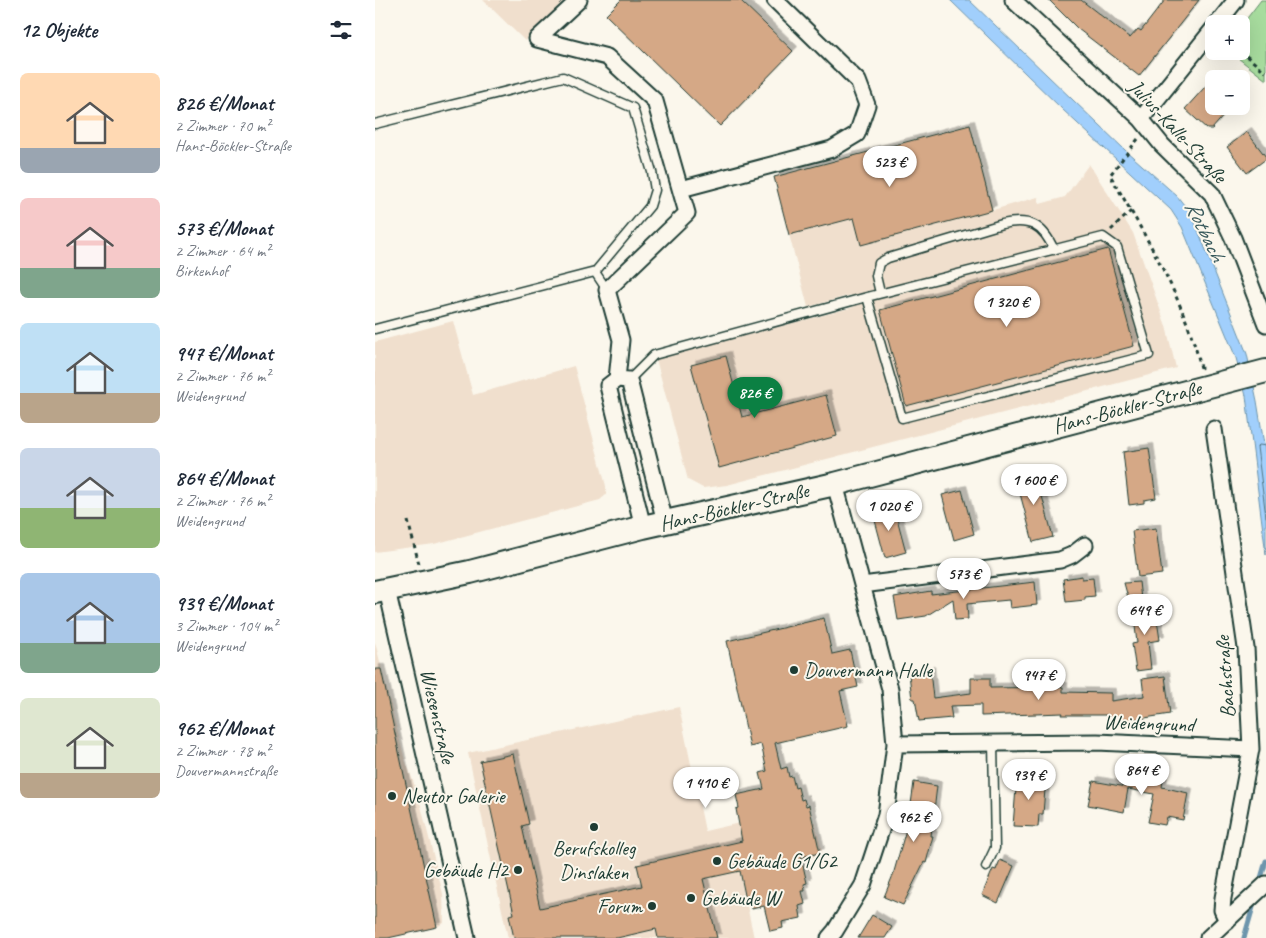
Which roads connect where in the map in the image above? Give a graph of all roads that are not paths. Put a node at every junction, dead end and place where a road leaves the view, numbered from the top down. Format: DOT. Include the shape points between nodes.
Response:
graph roads {
  1 [pos="579,0"];
  2 [pos="775,0"];
  3 [pos="1013,0"];
  4 [pos="1236,0"];
  5 [pos="1224,15"];
  6 [pos="1205,39"];
  7 [pos="1141,119"];
  8 [pos="375,124"];
  9 [pos="681,190"];
  10 [pos="1053,250"];
  11 [pos="595,272"];
  12 [pos="607,290"];
  13 [pos="880,293"];
  14 [pos="867,297"];
  15 [pos="1266,324"];
  16 [pos="375,329"];
  17 [pos="1263,372"];
  18 [pos="618,382"];
  19 [pos="1215,429"];
  20 [pos="835,484"];
  21 [pos="665,522"];
  22 [pos="643,527"];
  23 [pos="1085,544"];
  24 [pos="862,585"];
  25 [pos="381,591"];
  26 [pos="993,743"];
  27 [pos="895,744"];
  28 [pos="1251,749"];
  29 [pos="986,867"];
  30 [pos="1266,884"];
  31 [pos="1227,921"];
  32 [pos="467,938"];
  33 [pos="829,938"];
  34 [pos="1208,938"];
  1 -- 9 [label="street" via="533,38 607,57 655,101"];
  2 -- 9 [label="street" via="858,81 867,105 857,134 832,149"];
  3 -- 7 [label="street, Julius-Kalle-Straße"];
  4 -- 5 [label="street"];
  6 -- 7 [label="street"];
  7 -- 15 [label="street, Julius-Kalle-Straße" via="1162,145 1212,194 1233,238"];
  8 -- 11 [label="lane" via="563,76 633,108 655,190 650,206"];
  9 -- 12 [label="street" via="687,213"];
  10 -- 13 [label="lane"];
  10 -- 13 [label="lane" via="1040,228 1028,222 1002,224 888,258 879,264"];
  10 -- 14 [label="lane" via="1103,237 1117,247 1149,355 902,418"];
  11 -- 12 [label="lane"];
  11 -- 16 [label="lane"];
  12 -- 18 [label="street" via="621,340"];
  13 -- 14 [label="lane"];
  14 -- 18 [label="lane" via="653,356"];
  17 -- 20 [label="main road, Hans-Böckler-Straße"];
  18 -- 21 [label="street"];
  18 -- 22 [label="street"];
  19 -- 28 [label="street, Bachstraße" via="1246,648"];
  20 -- 21 [label="main road, Hans-Böckler-Straße"];
  20 -- 24 [label="street"];
  21 -- 22 [label="main road, Hans-Böckler-Straße"];
  22 -- 25 [label="main road, Hans-Böckler-Straße"];
  23 -- 24 [label="street" via="1060,560"];
  24 -- 27 [label="street" via="891,689"];
  25 -- 32 [label="street, Wiesenstraße"];
  26 -- 27 [label="street, Weidengrund"];
  26 -- 28 [label="street, Weidengrund" via="1097,742"];
  26 -- 29 [label="lane" via="995,848"];
  27 -- 33 [label="street" via="885,816 863,885"];
  28 -- 31 [label="street, Bachstraße" via="1223,898 1222,910"];
  30 -- 31 [label="street"];
  31 -- 34 [label="street"];
}
